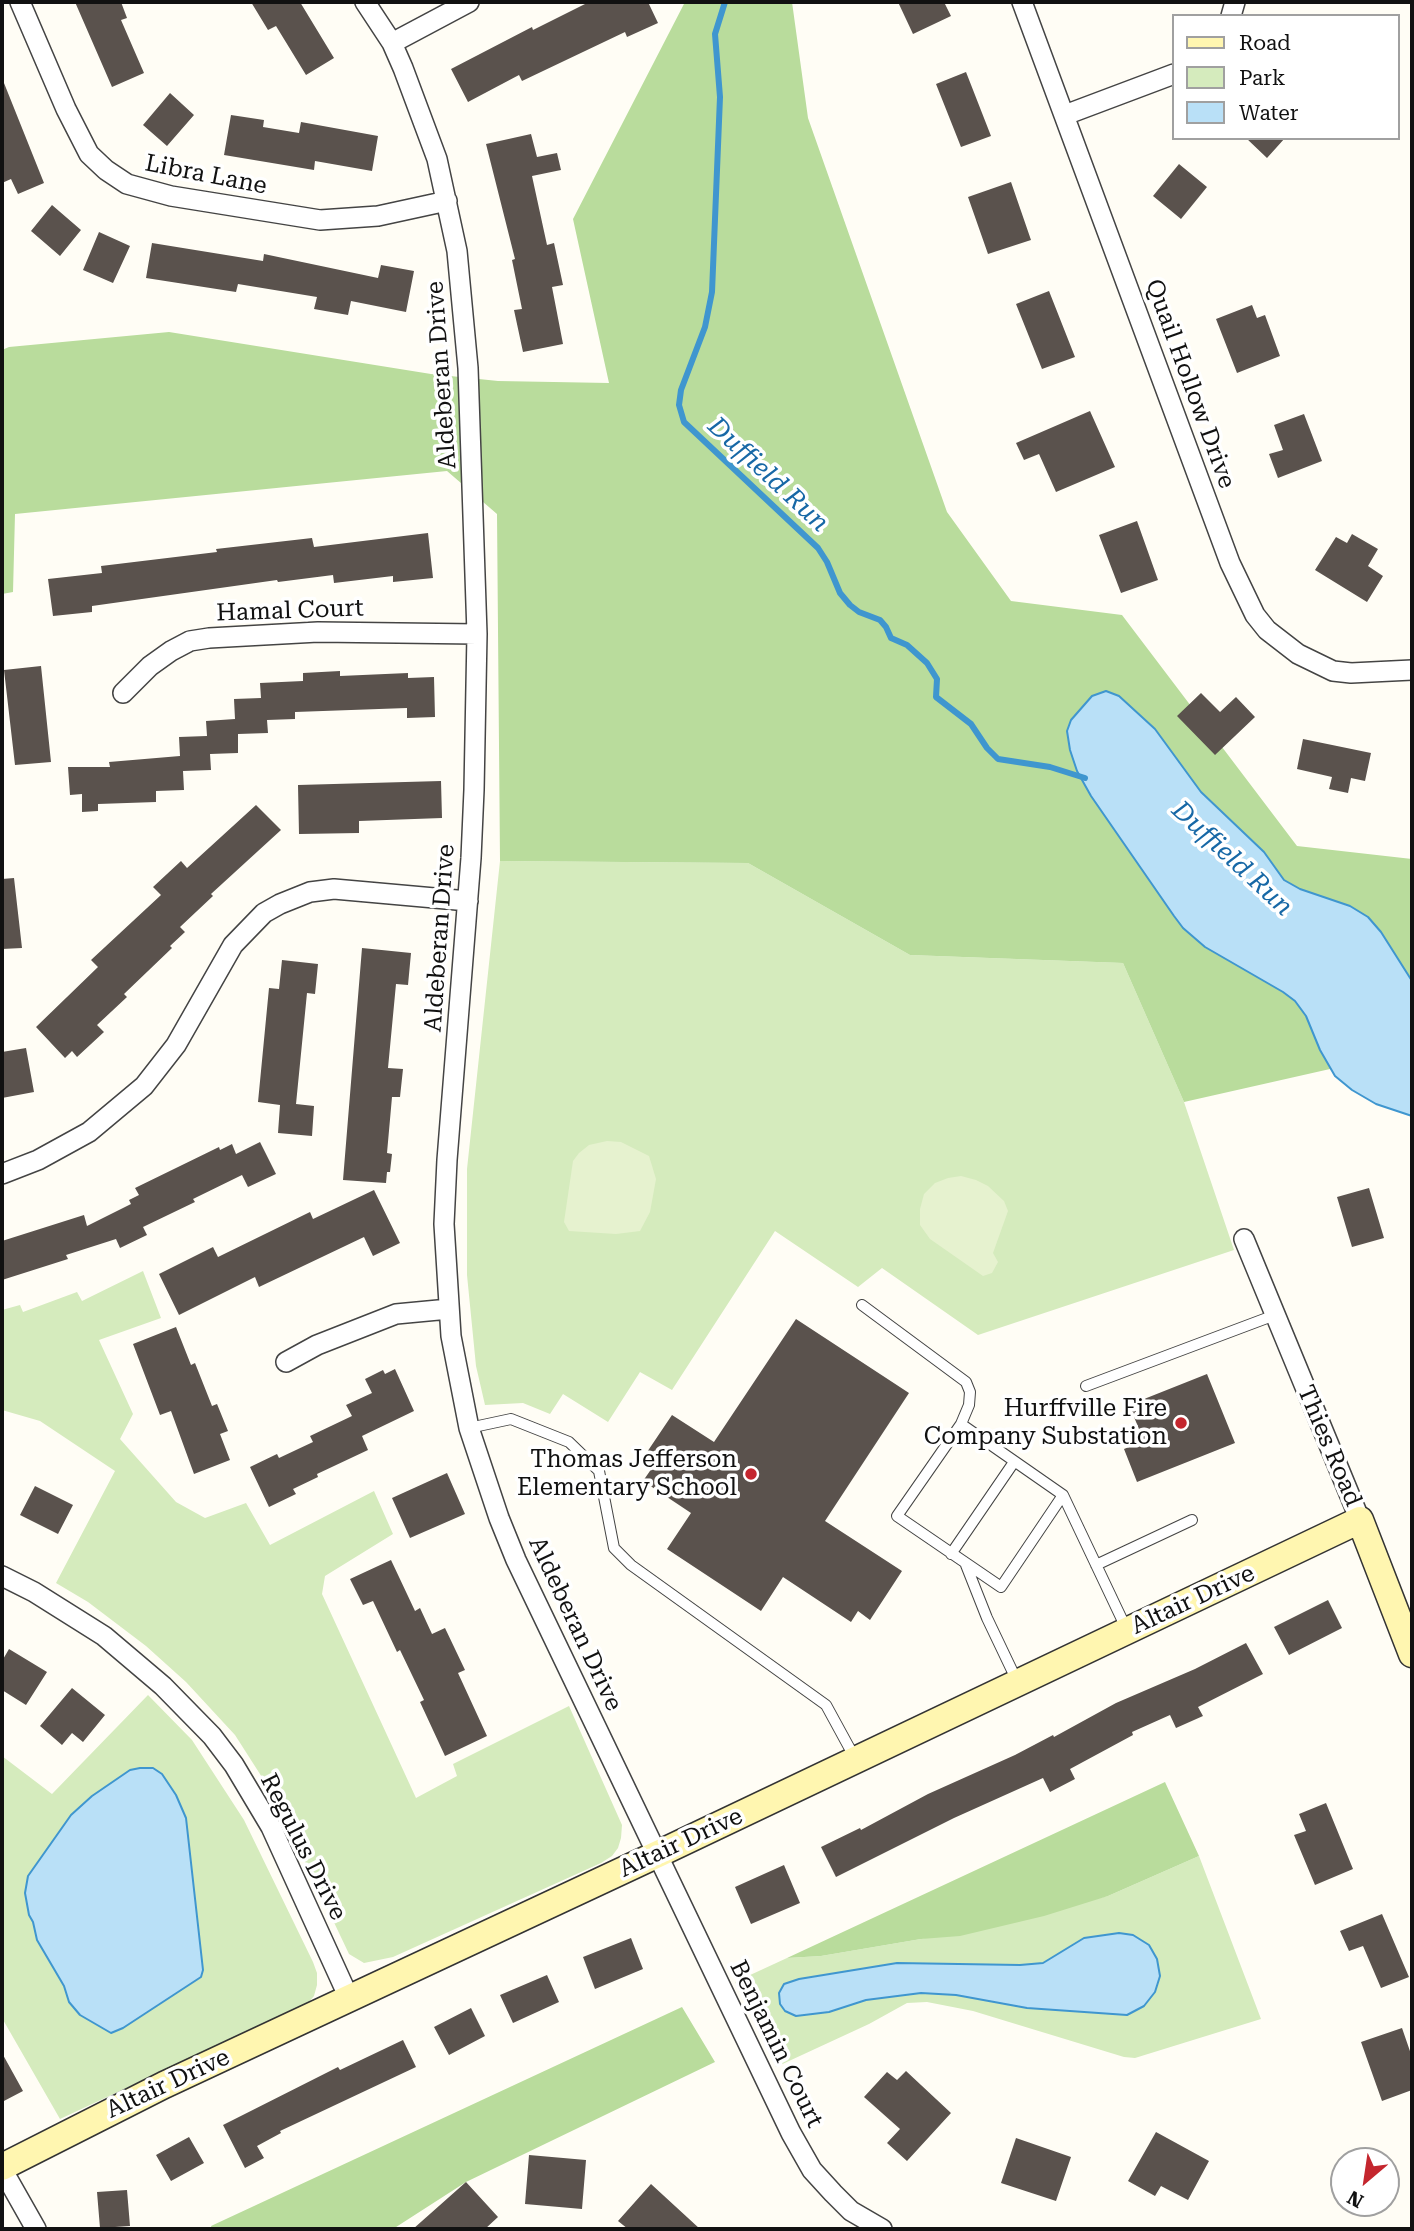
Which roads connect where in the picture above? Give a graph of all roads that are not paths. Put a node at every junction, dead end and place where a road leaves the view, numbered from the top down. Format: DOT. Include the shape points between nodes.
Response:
graph roads {
  1 [pos="20,2"];
  2 [pos="365,2"];
  3 [pos="469,2"];
  4 [pos="1023,2"];
  5 [pos="392,43"];
  6 [pos="1172,75"];
  7 [pos="1065,116"];
  8 [pos="447,201"];
  9 [pos="477,634"];
  10 [pos="1412,670"];
  11 [pos="123,693"];
  12 [pos="468,901"];
  13 [pos="2,1174"];
  14 [pos="1244,1239"];
  15 [pos="862,1305"];
  16 [pos="449,1309"];
  17 [pos="1275,1315"];
  18 [pos="286,1362"];
  19 [pos="1086,1386"];
  20 [pos="961,1424"];
  21 [pos="469,1427"];
  22 [pos="1014,1462"];
  23 [pos="1063,1495"];
  24 [pos="1192,1520"];
  25 [pos="1360,1520"];
  26 [pos="951,1554"];
  27 [pos="966,1565"];
  28 [pos="1096,1565"];
  29 [pos="2,1576"];
  30 [pos="1128,1631"];
  31 [pos="1412,1654"];
  32 [pos="1018,1683"];
  33 [pos="856,1760"];
  34 [pos="658,1854"];
  35 [pos="349,1997"];
  36 [pos="2,2168"];
  37 [pos="36,2229"];
  38 [pos="882,2229"];
  1 -- 8 [label="street, Libra Lane" via="89,154 127,184 171,196 320,220 378,216"];
  2 -- 5 [label="street, Aldeberan Drive"];
  3 -- 5 [label="street"];
  4 -- 7 [label="street, Quail Hollow Drive"];
  5 -- 8 [label="street, Aldeberan Drive" via="437,159"];
  6 -- 7 [label="street"];
  7 -- 10 [label="street, Quail Hollow Drive" via="1230,564 1255,615 1298,654 1333,671"];
  8 -- 9 [label="street, Aldeberan Drive" via="457,251 468,368"];
  9 -- 11 [label="street, Hamal Court" via="318,632 209,638 171,651"];
  9 -- 12 [label="street, Aldeberan Drive"];
  12 -- 13 [label="street" via="334,889 310,892 264,913 233,945 176,1045 144,1086 89,1132"];
  12 -- 16 [label="street, Aldeberan Drive" via="446,1170 444,1259"];
  14 -- 17 [label="street, Thies Road"];
  15 -- 20 [label="lane" via="966,1382 969,1405"];
  16 -- 18 [label="street" via="396,1314"];
  16 -- 21 [label="street, Aldeberan Drive"];
  17 -- 19 [label="lane"];
  17 -- 25 [label="street, Thies Road"];
  20 -- 22 [label="lane"];
  20 -- 26 [label="lane" via="897,1516"];
  21 -- 33 [label="lane" via="511,1419 569,1442 599,1471 614,1548 631,1565 826,1705"];
  21 -- 34 [label="street, Aldeberan Drive" via="516,1560"];
  22 -- 23 [label="lane"];
  22 -- 26 [label="lane"];
  23 -- 27 [label="lane" via="1001,1587"];
  23 -- 28 [label="lane"];
  24 -- 28 [label="lane"];
  25 -- 30 [label="street, Altair Drive"];
  25 -- 31 [label="street, Thies Road"];
  26 -- 27 [label="lane"];
  27 -- 32 [label="lane"];
  28 -- 30 [label="lane"];
  29 -- 35 [label="street, Regulus Drive" via="104,1636 172,1694 212,1736 271,1827"];
  30 -- 32 [label="street, Altair Drive"];
  32 -- 33 [label="street, Altair Drive"];
  33 -- 34 [label="street, Altair Drive"];
  34 -- 35 [label="street, Altair Drive"];
  34 -- 38 [label="street, Benjamin Court" via="812,2170 851,2211"];
  35 -- 36 [label="street, Altair Drive" via="85,2123"];
  36 -- 37 [label="street"];
}
